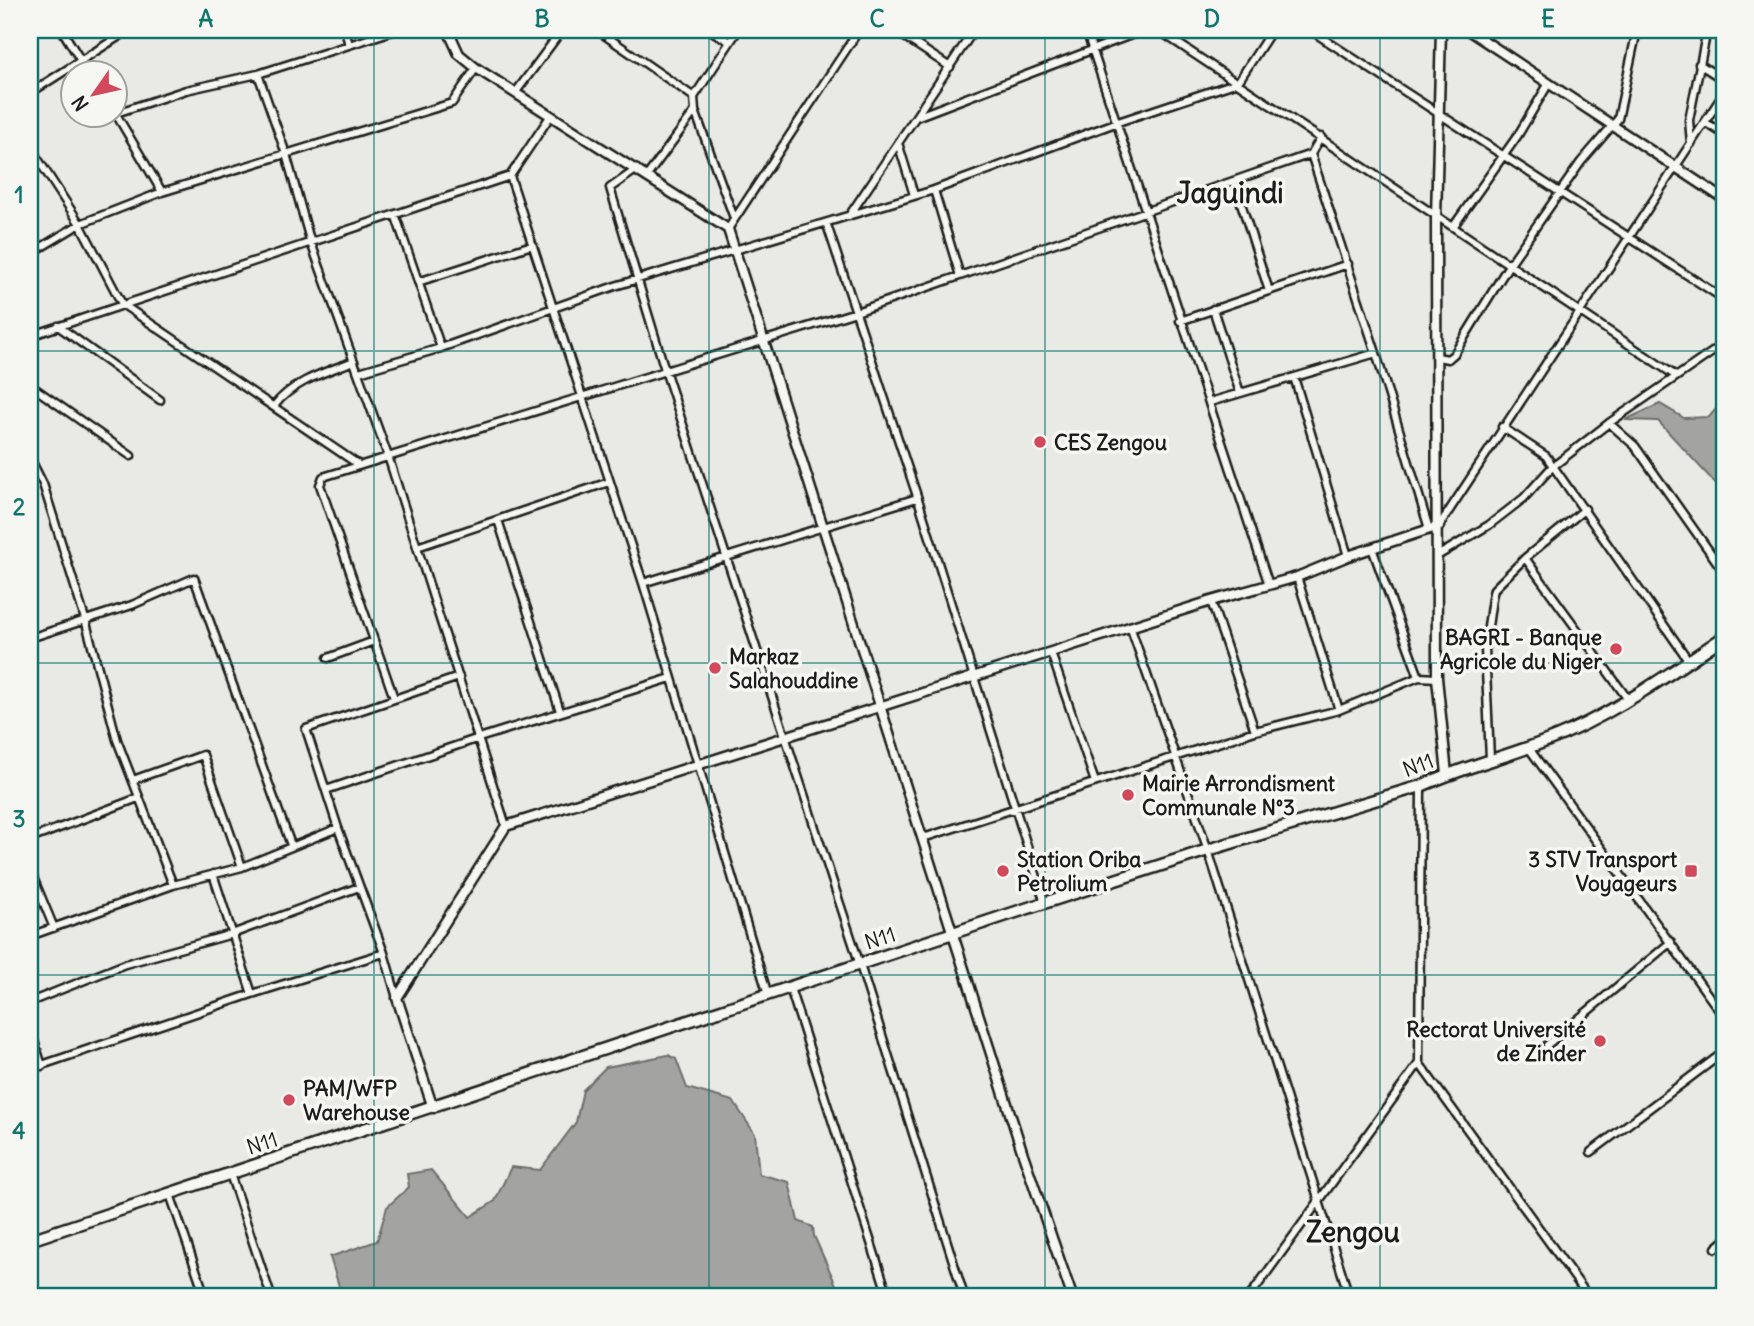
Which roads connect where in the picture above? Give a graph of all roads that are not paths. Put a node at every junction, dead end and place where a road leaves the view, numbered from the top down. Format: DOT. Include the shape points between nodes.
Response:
graph roads {
  1 [pos="62,30"];
  2 [pos="129,30"];
  3 [pos="345,30"];
  4 [pos="396,30"];
  5 [pos="448,30"];
  6 [pos="562,30"];
  7 [pos="597,30"];
  8 [pos="710,30"];
  9 [pos="738,30"];
  10 [pos="859,30"];
  11 [pos="894,30"];
  12 [pos="974,30"];
  13 [pos="1086,30"];
  14 [pos="1144,30"];
  15 [pos="1158,30"];
  16 [pos="1272,30"];
  17 [pos="1310,30"];
  18 [pos="1441,30"];
  19 [pos="1468,30"];
  20 [pos="1620,30"];
  21 [pos="1707,30"];
  22 [pos="1637,33"];
  23 [pos="730,42"];
  24 [pos="349,45"];
  25 [pos="1092,51"];
  26 [pos="80,60"];
  27 [pos="1699,64"];
  28 [pos="950,67"];
  29 [pos="476,68"];
  30 [pos="60,73"];
  31 [pos="258,74"];
  32 [pos="1724,80"];
  33 [pos="1238,82"];
  34 [pos="1549,83"];
  35 [pos="30,93"];
  36 [pos="516,93"];
  37 [pos="1724,93"];
  38 [pos="694,97"];
  39 [pos="130,108"];
  40 [pos="695,111"];
  41 [pos="1437,114"];
  42 [pos="551,115"];
  43 [pos="916,117"];
  44 [pos="1118,122"];
  45 [pos="1706,123"];
  46 [pos="1613,126"];
  47 [pos="126,130"];
  48 [pos="1724,134"];
  49 [pos="1321,137"];
  50 [pos="1691,144"];
  51 [pos="30,146"];
  52 [pos="899,146"];
  53 [pos="286,154"];
  54 [pos="1311,154"];
  55 [pos="1502,156"];
  56 [pos="1676,167"];
  57 [pos="637,169"];
  58 [pos="510,176"];
  59 [pos="647,176"];
  60 [pos="1234,181"];
  61 [pos="934,190"];
  62 [pos="162,192"];
  63 [pos="1558,194"];
  64 [pos="914,195"];
  65 [pos="1724,199"];
  66 [pos="1147,210"];
  67 [pos="395,214"];
  68 [pos="849,216"];
  69 [pos="1436,217"];
  70 [pos="734,218"];
  71 [pos="80,224"];
  72 [pos="827,225"];
  73 [pos="1453,227"];
  74 [pos="728,229"];
  75 [pos="1626,237"];
  76 [pos="310,240"];
  77 [pos="532,245"];
  78 [pos="734,250"];
  79 [pos="30,254"];
  80 [pos="1348,264"];
  81 [pos="1509,265"];
  82 [pos="960,276"];
  83 [pos="639,280"];
  84 [pos="418,282"];
  85 [pos="1269,291"];
  86 [pos="1724,299"];
  87 [pos="122,304"];
  88 [pos="552,309"];
  89 [pos="1213,309"];
  90 [pos="856,312"];
  91 [pos="1580,312"];
  92 [pos="1180,321"];
  93 [pos="58,327"];
  94 [pos="30,336"];
  95 [pos="761,339"];
  96 [pos="1724,344"];
  97 [pos="441,348"];
  98 [pos="1376,353"];
  99 [pos="1437,357"];
  100 [pos="354,361"];
  101 [pos="665,370"];
  102 [pos="359,372"];
  103 [pos="1676,376"];
  104 [pos="1294,377"];
  105 [pos="30,385"];
  106 [pos="1240,393"];
  107 [pos="581,396"];
  108 [pos="160,400"];
  109 [pos="1210,402"];
  110 [pos="274,406"];
  111 [pos="1609,423"];
  112 [pos="1502,427"];
  113 [pos="131,456"];
  114 [pos="388,456"];
  115 [pos="30,458"];
  116 [pos="359,465"];
  117 [pos="1552,468"];
  118 [pos="609,482"];
  119 [pos="917,498"];
  120 [pos="1586,509"];
  121 [pos="498,520"];
  122 [pos="1438,526"];
  123 [pos="823,529"];
  124 [pos="1429,529"];
  125 [pos="417,547"];
  126 [pos="1372,548"];
  127 [pos="1439,555"];
  128 [pos="726,556"];
  129 [pos="1348,556"];
  130 [pos="1525,558"];
  131 [pos="1724,572"];
  132 [pos="1297,577"];
  133 [pos="643,583"];
  134 [pos="1269,585"];
  135 [pos="1211,601"];
  136 [pos="85,619"];
  137 [pos="1130,626"];
  138 [pos="1724,637"];
  139 [pos="30,638"];
  140 [pos="374,641"];
  141 [pos="1051,653"];
  142 [pos="328,658"];
  143 [pos="1689,661"];
  144 [pos="459,677"];
  145 [pos="1419,677"];
  146 [pos="671,678"];
  147 [pos="973,678"];
  148 [pos="1437,678"];
  149 [pos="394,698"];
  150 [pos="1628,698"];
  151 [pos="880,707"];
  152 [pos="1339,710"];
  153 [pos="560,711"];
  154 [pos="1255,731"];
  155 [pos="479,738"];
  156 [pos="785,738"];
  157 [pos="1528,747"];
  158 [pos="1173,757"];
  159 [pos="1490,759"];
  160 [pos="699,766"];
  161 [pos="1447,774"];
  162 [pos="133,780"];
  163 [pos="1095,782"];
  164 [pos="1421,786"];
  165 [pos="326,790"];
  166 [pos="138,798"];
  167 [pos="1014,808"];
  168 [pos="506,826"];
  169 [pos="338,828"];
  170 [pos="923,838"];
  171 [pos="30,839"];
  172 [pos="291,845"];
  173 [pos="1208,850"];
  174 [pos="242,867"];
  175 [pos="30,870"];
  176 [pos="213,874"];
  177 [pos="173,885"];
  178 [pos="359,887"];
  179 [pos="1045,903"];
  180 [pos="54,928"];
  181 [pos="952,933"];
  182 [pos="232,934"];
  183 [pos="30,936"];
  184 [pos="1671,942"];
  185 [pos="384,953"];
  186 [pos="860,965"];
  187 [pos="790,988"];
  188 [pos="252,994"];
  189 [pos="768,995"];
  190 [pos="397,998"];
  191 [pos="30,1002"];
  192 [pos="1724,1017"];
  193 [pos="30,1028"];
  194 [pos="1547,1045"];
  195 [pos="1724,1052"];
  196 [pos="1419,1063"];
  197 [pos="41,1066"];
  198 [pos="30,1069"];
  199 [pos="433,1108"];
  200 [pos="1591,1152"];
  201 [pos="230,1174"];
  202 [pos="170,1194"];
  203 [pos="1319,1203"];
  204 [pos="30,1240"];
  205 [pos="1724,1241"];
  206 [pos="1716,1248"];
  207 [pos="205,1296"];
  208 [pos="271,1296"];
  209 [pos="888,1296"];
  210 [pos="964,1296"];
  211 [pos="1072,1296"];
  212 [pos="1250,1296"];
  213 [pos="1349,1296"];
  214 [pos="1588,1296"];
  1 -- 26 [label="street"];
  2 -- 26 [label="street"];
  3 -- 24 [label="street"];
  4 -- 24 [label="street"];
  5 -- 29 [label="street" via="458,54"];
  6 -- 36 [label="street"];
  7 -- 38 [label="street"];
  8 -- 23 [label="street"];
  9 -- 23 [label="street"];
  10 -- 70 [label="street"];
  11 -- 28 [label="street"];
  12 -- 28 [label="street"];
  13 -- 25 [label="street"];
  14 -- 25 [label="street"];
  15 -- 33 [label="street"];
  16 -- 33 [label="street"];
  17 -- 41 [label="street"];
  18 -- 41 [label="street"];
  19 -- 34 [label="street"];
  20 -- 22 [label="street"];
  21 -- 27 [label="street"];
  22 -- 46 [label="street" via="1623,111"];
  23 -- 38 [label="street"];
  24 -- 31 [label="street"];
  25 -- 43 [label="street"];
  25 -- 44 [label="street"];
  27 -- 32 [label="street"];
  27 -- 50 [label="street" via="1689,120"];
  28 -- 43 [label="street"];
  29 -- 36 [label="street"];
  29 -- 53 [label="street" via="452,103"];
  30 -- 35 [label="street"];
  31 -- 39 [label="street"];
  31 -- 53 [label="street"];
  33 -- 44 [label="street"];
  33 -- 49 [label="street"];
  34 -- 46 [label="street"];
  34 -- 55 [label="street"];
  36 -- 42 [label="street"];
  37 -- 45 [label="street"];
  38 -- 40 [label="street"];
  40 -- 59 [label="street"];
  40 -- 70 [label="street"];
  41 -- 55 [label="street"];
  41 -- 69 [label="street"];
  42 -- 57 [label="street"];
  42 -- 58 [label="street"];
  43 -- 52 [label="street"];
  44 -- 61 [label="street"];
  44 -- 66 [label="street"];
  45 -- 48 [label="street"];
  45 -- 50 [label="street"];
  46 -- 56 [label="street"];
  46 -- 63 [label="street"];
  47 -- 62 [label="street"];
  49 -- 54 [label="street"];
  49 -- 69 [label="street"];
  50 -- 56 [label="street"];
  51 -- 71 [label="street"];
  52 -- 64 [label="street"];
  52 -- 68 [label="street"];
  53 -- 62 [label="street"];
  53 -- 76 [label="street"];
  54 -- 60 [label="street"];
  54 -- 80 [label="street"];
  55 -- 63 [label="street"];
  55 -- 73 [label="street"];
  56 -- 65 [label="street"];
  56 -- 75 [label="street"];
  57 -- 59 [label="street"];
  57 -- 83 [label="street" via="610,188"];
  58 -- 67 [label="street"];
  58 -- 77 [label="street"];
  59 -- 74 [label="street"];
  60 -- 66 [label="street"];
  60 -- 85 [label="street"];
  61 -- 64 [label="street"];
  61 -- 82 [label="street"];
  62 -- 71 [label="street"];
  63 -- 75 [label="street"];
  63 -- 81 [label="street"];
  64 -- 68 [label="street"];
  66 -- 82 [label="street"];
  66 -- 92 [label="street"];
  67 -- 76 [label="street"];
  67 -- 84 [label="street"];
  68 -- 72 [label="street"];
  69 -- 73 [label="street"];
  69 -- 99 [label="street"];
  70 -- 74 [label="street"];
  71 -- 79 [label="street"];
  71 -- 87 [label="street"];
  72 -- 78 [label="street"];
  72 -- 90 [label="street"];
  73 -- 81 [label="street"];
  74 -- 78 [label="street"];
  75 -- 86 [label="street"];
  75 -- 91 [label="street"];
  76 -- 87 [label="street"];
  76 -- 100 [label="street"];
  77 -- 84 [label="street"];
  77 -- 88 [label="street"];
  78 -- 83 [label="street"];
  78 -- 95 [label="street"];
  80 -- 85 [label="street"];
  80 -- 98 [label="street"];
  81 -- 91 [label="street"];
  81 -- 99 [label="street" via="1454,354 1448,359"];
  82 -- 90 [label="street"];
  83 -- 88 [label="street"];
  83 -- 101 [label="street"];
  84 -- 97 [label="street"];
  85 -- 89 [label="street"];
  87 -- 93 [label="street"];
  87 -- 110 [label="street"];
  88 -- 97 [label="street"];
  88 -- 107 [label="street"];
  89 -- 92 [label="street"];
  89 -- 106 [label="street"];
  90 -- 95 [label="street"];
  90 -- 119 [label="street"];
  91 -- 103 [label="street"];
  91 -- 112 [label="street"];
  92 -- 109 [label="street"];
  93 -- 94 [label="street"];
  93 -- 108 [label="street"];
  95 -- 101 [label="street"];
  95 -- 123 [label="street"];
  96 -- 103 [label="street"];
  97 -- 102 [label="street"];
  98 -- 104 [label="street"];
  98 -- 124 [label="street"];
  99 -- 122 [label="street"];
  100 -- 102 [label="street"];
  100 -- 110 [label="street" via="312,377"];
  101 -- 107 [label="street"];
  101 -- 128 [label="street"];
  102 -- 114 [label="street"];
  103 -- 111 [label="street"];
  104 -- 106 [label="street"];
  104 -- 129 [label="street"];
  105 -- 113 [label="street"];
  106 -- 109 [label="street"];
  107 -- 114 [label="street"];
  107 -- 118 [label="street"];
  109 -- 134 [label="street"];
  110 -- 116 [label="street"];
  111 -- 117 [label="street"];
  111 -- 131 [label="street" via="1635,446"];
  112 -- 117 [label="street" via="1545,456"];
  112 -- 122 [label="street"];
  114 -- 116 [label="street"];
  114 -- 125 [label="street"];
  115 -- 136 [label="street" via="43,484"];
  116 -- 140 [label="street" via="323,477 320,485"];
  117 -- 120 [label="street"];
  117 -- 127 [label="street" via="1524,498"];
  118 -- 121 [label="street"];
  118 -- 133 [label="street"];
  119 -- 123 [label="street"];
  119 -- 147 [label="street"];
  120 -- 130 [label="street"];
  120 -- 143 [label="street"];
  121 -- 125 [label="street"];
  121 -- 153 [label="street"];
  122 -- 124 [label="street"];
  122 -- 127 [label="street"];
  123 -- 128 [label="street"];
  123 -- 151 [label="street"];
  124 -- 126 [label="street"];
  125 -- 144 [label="street"];
  126 -- 129 [label="street"];
  126 -- 145 [label="street"];
  127 -- 148 [label="street"];
  128 -- 133 [label="street"];
  128 -- 156 [label="street"];
  129 -- 132 [label="street"];
  130 -- 150 [label="street"];
  130 -- 159 [label="street" via="1494,589 1492,598 1485,648"];
  132 -- 134 [label="street"];
  132 -- 152 [label="street"];
  133 -- 146 [label="street"];
  134 -- 135 [label="street"];
  135 -- 137 [label="street"];
  135 -- 154 [label="street"];
  136 -- 139 [label="street"];
  136 -- 162 [label="street" via="117,740"];
  136 -- 172 [label="street" via="156,597 194,578"];
  137 -- 141 [label="street"];
  137 -- 158 [label="street"];
  138 -- 143 [label="main road, N11"];
  140 -- 142 [label="street"];
  140 -- 149 [label="street"];
  141 -- 147 [label="street"];
  141 -- 163 [label="street"];
  143 -- 150 [label="main road, N11"];
  144 -- 149 [label="street"];
  144 -- 155 [label="street"];
  145 -- 148 [label="street"];
  145 -- 152 [label="street"];
  146 -- 153 [label="street"];
  146 -- 160 [label="street"];
  147 -- 151 [label="street"];
  147 -- 167 [label="street"];
  148 -- 161 [label="street"];
  149 -- 165 [label="street" via="306,729"];
  150 -- 157 [label="main road, N11" via="1578,727"];
  151 -- 156 [label="street"];
  151 -- 170 [label="street"];
  152 -- 154 [label="street"];
  153 -- 155 [label="street"];
  154 -- 158 [label="street"];
  155 -- 165 [label="street"];
  155 -- 168 [label="street"];
  156 -- 160 [label="street"];
  156 -- 186 [label="street"];
  157 -- 159 [label="main road, N11"];
  157 -- 184 [label="street"];
  158 -- 163 [label="street"];
  158 -- 173 [label="street"];
  159 -- 161 [label="main road, N11"];
  160 -- 168 [label="street"];
  160 -- 189 [label="street"];
  161 -- 164 [label="main road, N11"];
  162 -- 166 [label="street"];
  162 -- 174 [label="street" via="203,755"];
  163 -- 167 [label="street"];
  164 -- 173 [label="main road, N11"];
  164 -- 196 [label="street"];
  165 -- 169 [label="street"];
  166 -- 171 [label="street"];
  166 -- 177 [label="street"];
  167 -- 170 [label="street"];
  167 -- 179 [label="street"];
  168 -- 190 [label="street"];
  169 -- 172 [label="street"];
  169 -- 178 [label="street"];
  170 -- 181 [label="street"];
  172 -- 174 [label="street"];
  173 -- 179 [label="main road, N11"];
  173 -- 203 [label="street"];
  174 -- 176 [label="street"];
  175 -- 180 [label="street"];
  176 -- 177 [label="street"];
  176 -- 182 [label="street"];
  177 -- 180 [label="street"];
  178 -- 182 [label="street"];
  178 -- 185 [label="street"];
  179 -- 181 [label="main road, N11"];
  180 -- 183 [label="street"];
  181 -- 186 [label="main road, N11"];
  181 -- 211 [label="street"];
  182 -- 188 [label="street"];
  182 -- 191 [label="street" via="125,964"];
  184 -- 192 [label="street"];
  184 -- 194 [label="street"];
  185 -- 188 [label="street"];
  185 -- 190 [label="street"];
  186 -- 187 [label="main road, N11"];
  186 -- 210 [label="street"];
  187 -- 189 [label="main road, N11"];
  187 -- 209 [label="street"];
  188 -- 197 [label="street"];
  189 -- 199 [label="main road, N11"];
  190 -- 199 [label="street"];
  193 -- 197 [label="street"];
  195 -- 200 [label="street"];
  196 -- 203 [label="street"];
  196 -- 214 [label="street"];
  197 -- 198 [label="street"];
  199 -- 201 [label="main road, N11"];
  201 -- 202 [label="main road, N11"];
  201 -- 208 [label="street"];
  202 -- 204 [label="main road, N11"];
  202 -- 207 [label="street"];
  203 -- 212 [label="street"];
  203 -- 213 [label="street"];
  205 -- 206 [label="street"];
}
